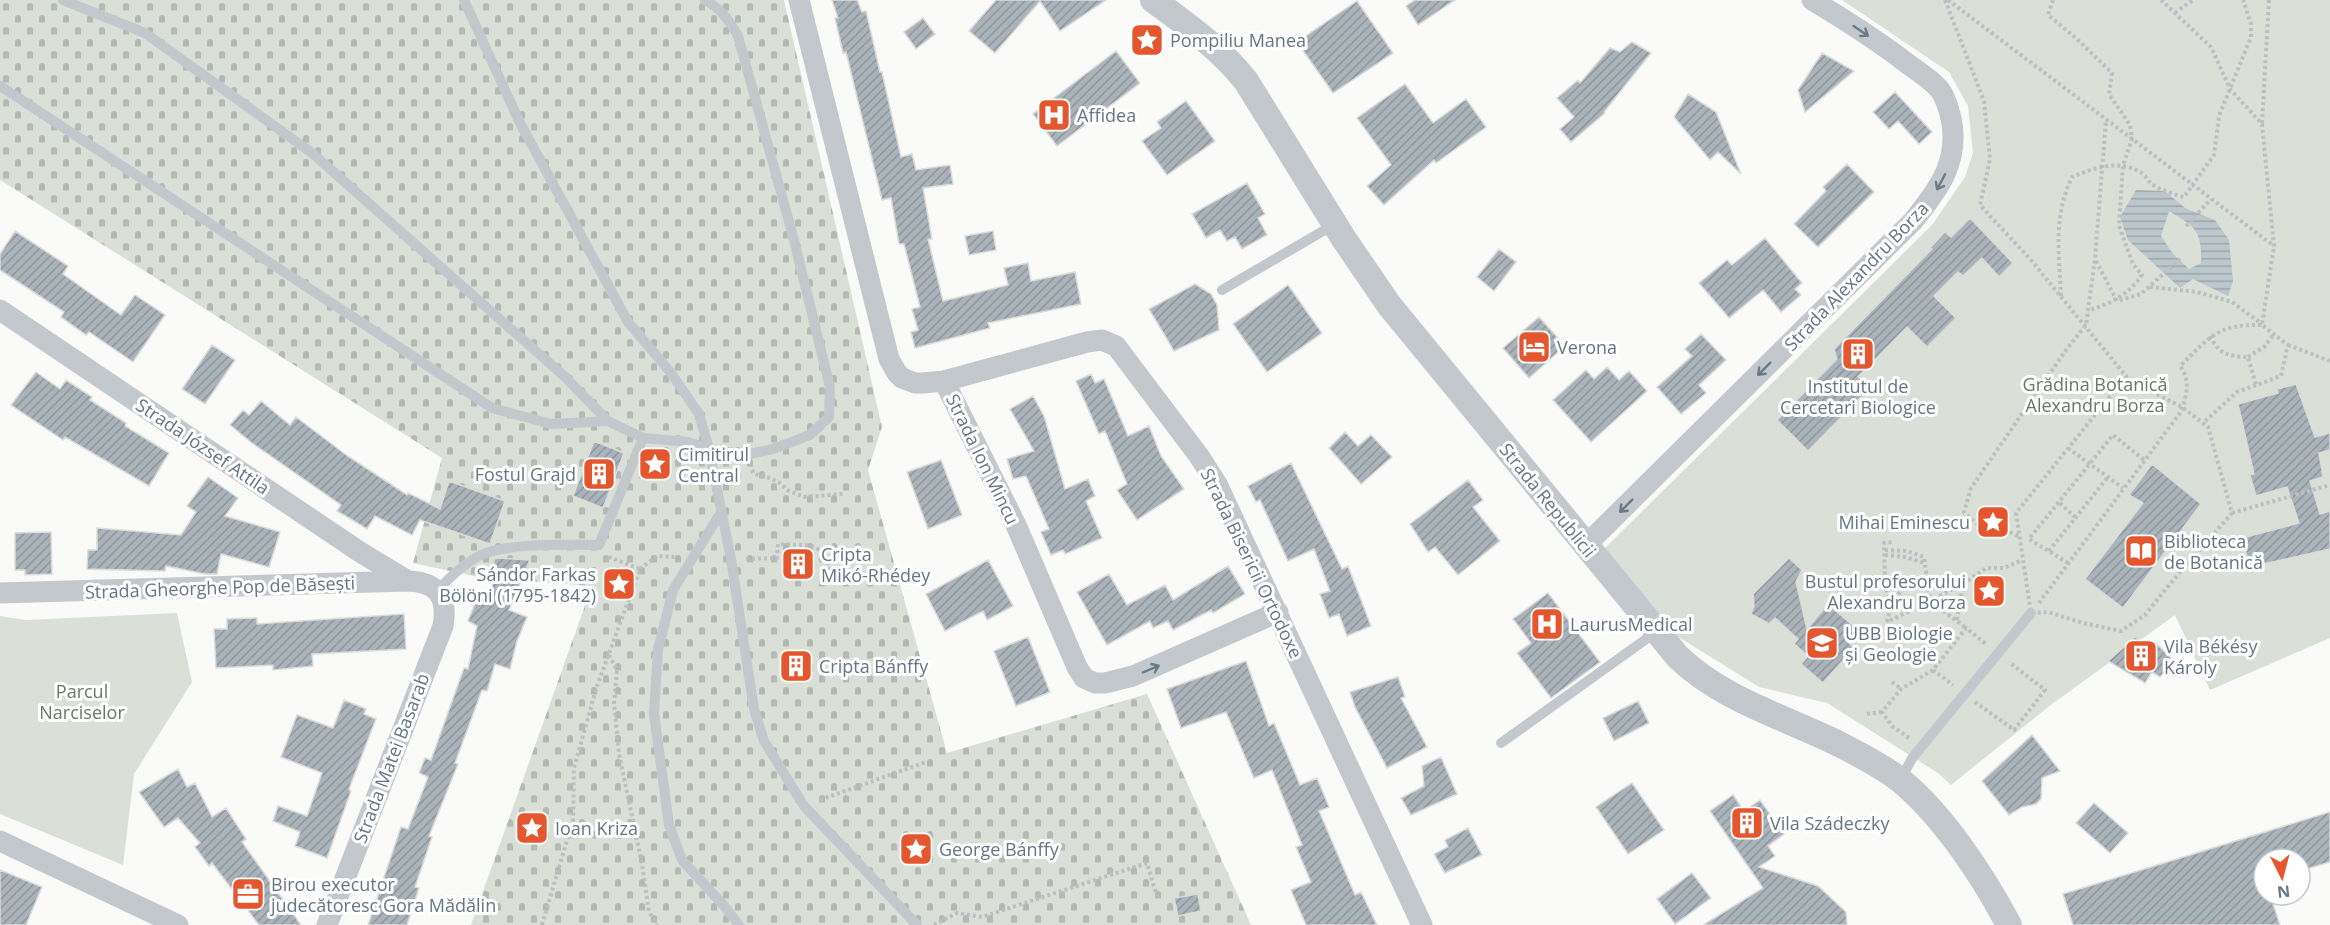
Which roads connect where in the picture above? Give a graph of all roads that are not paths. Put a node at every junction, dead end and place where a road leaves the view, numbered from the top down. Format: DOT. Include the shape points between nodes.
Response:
graph roads {
  1 [pos="63,0"];
  2 [pos="464,0"];
  3 [pos="705,0"];
  4 [pos="799,0"];
  5 [pos="1153,0"];
  6 [pos="1812,0"];
  7 [pos="0,86"];
  8 [pos="1335,224"];
  9 [pos="1222,290"];
  10 [pos="0,309"];
  11 [pos="944,381"];
  12 [pos="608,421"];
  13 [pos="643,438"];
  14 [pos="709,449"];
  15 [pos="721,512"];
  16 [pos="1586,545"];
  17 [pos="408,581"];
  18 [pos="438,590"];
  19 [pos="0,593"];
  20 [pos="1278,612"];
  21 [pos="2031,613"];
  22 [pos="1656,632"];
  23 [pos="1501,743"];
  24 [pos="1900,780"];
  25 [pos="0,841"];
  26 [pos="178,925"];
  27 [pos="327,925"];
  28 [pos="739,925"];
  29 [pos="916,925"];
  30 [pos="1422,925"];
  31 [pos="2009,925"];
  1 -- 12 [label="lane" via="145,33 312,153 564,376"];
  2 -- 14 [label="lane" via="519,121 628,322 699,414"];
  3 -- 14 [label="lane" via="729,20 738,36 830,387 829,417 810,435 745,455"];
  4 -- 11 [label="street, Strada Ion Mincu" via="889,359 897,373 908,381"];
  5 -- 8 [label="street, Strada Republicii" via="1232,63"];
  6 -- 16 [label="street, Strada Alexandru Borza, one-way" via="1890,51 1941,92 1954,132 1945,175 1913,221"];
  7 -- 12 [label="lane" via="492,408 551,424"];
  8 -- 9 [label="lane"];
  8 -- 16 [label="street, Strada Republicii" via="1389,305"];
  10 -- 17 [label="street, Strada József Attila"];
  11 -- 20 [label="street, Strada Bisericii Ortodoxe" via="1087,342 1112,343 1217,484"];
  11 -- 20 [label="street, Strada Ion Mincu, one-way" via="1016,525 1084,678 1095,683 1117,681"];
  12 -- 13 [label="lane"];
  13 -- 14 [label="lane" via="688,442"];
  13 -- 18 [label="lane" via="599,544 520,547 482,555 454,573"];
  14 -- 15 [label="lane"];
  15 -- 28 [label="lane" via="673,590 658,649 654,714 669,825 682,860"];
  15 -- 29 [label="lane" via="754,709 764,741 804,806"];
  16 -- 22 [label="street, Strada Republicii"];
  17 -- 18 [label="street, Strada Gheorghe Pop de Băsești" via="423,581"];
  17 -- 19 [label="street, Strada Gheorghe Pop de Băsești"];
  18 -- 27 [label="street, Strada Matei Basarab" via="444,602 442,626"];
  20 -- 30 [label="street, Strada Bisericii Ortodoxe"];
  21 -- 24 [label="lane" via="1913,757"];
  22 -- 23 [label="lane"];
  22 -- 24 [label="street, Strada Republicii" via="1710,684 1844,747"];
  24 -- 31 [label="street, Strada Republicii" via="1958,845"];
  25 -- 26 [label="street"];
}
